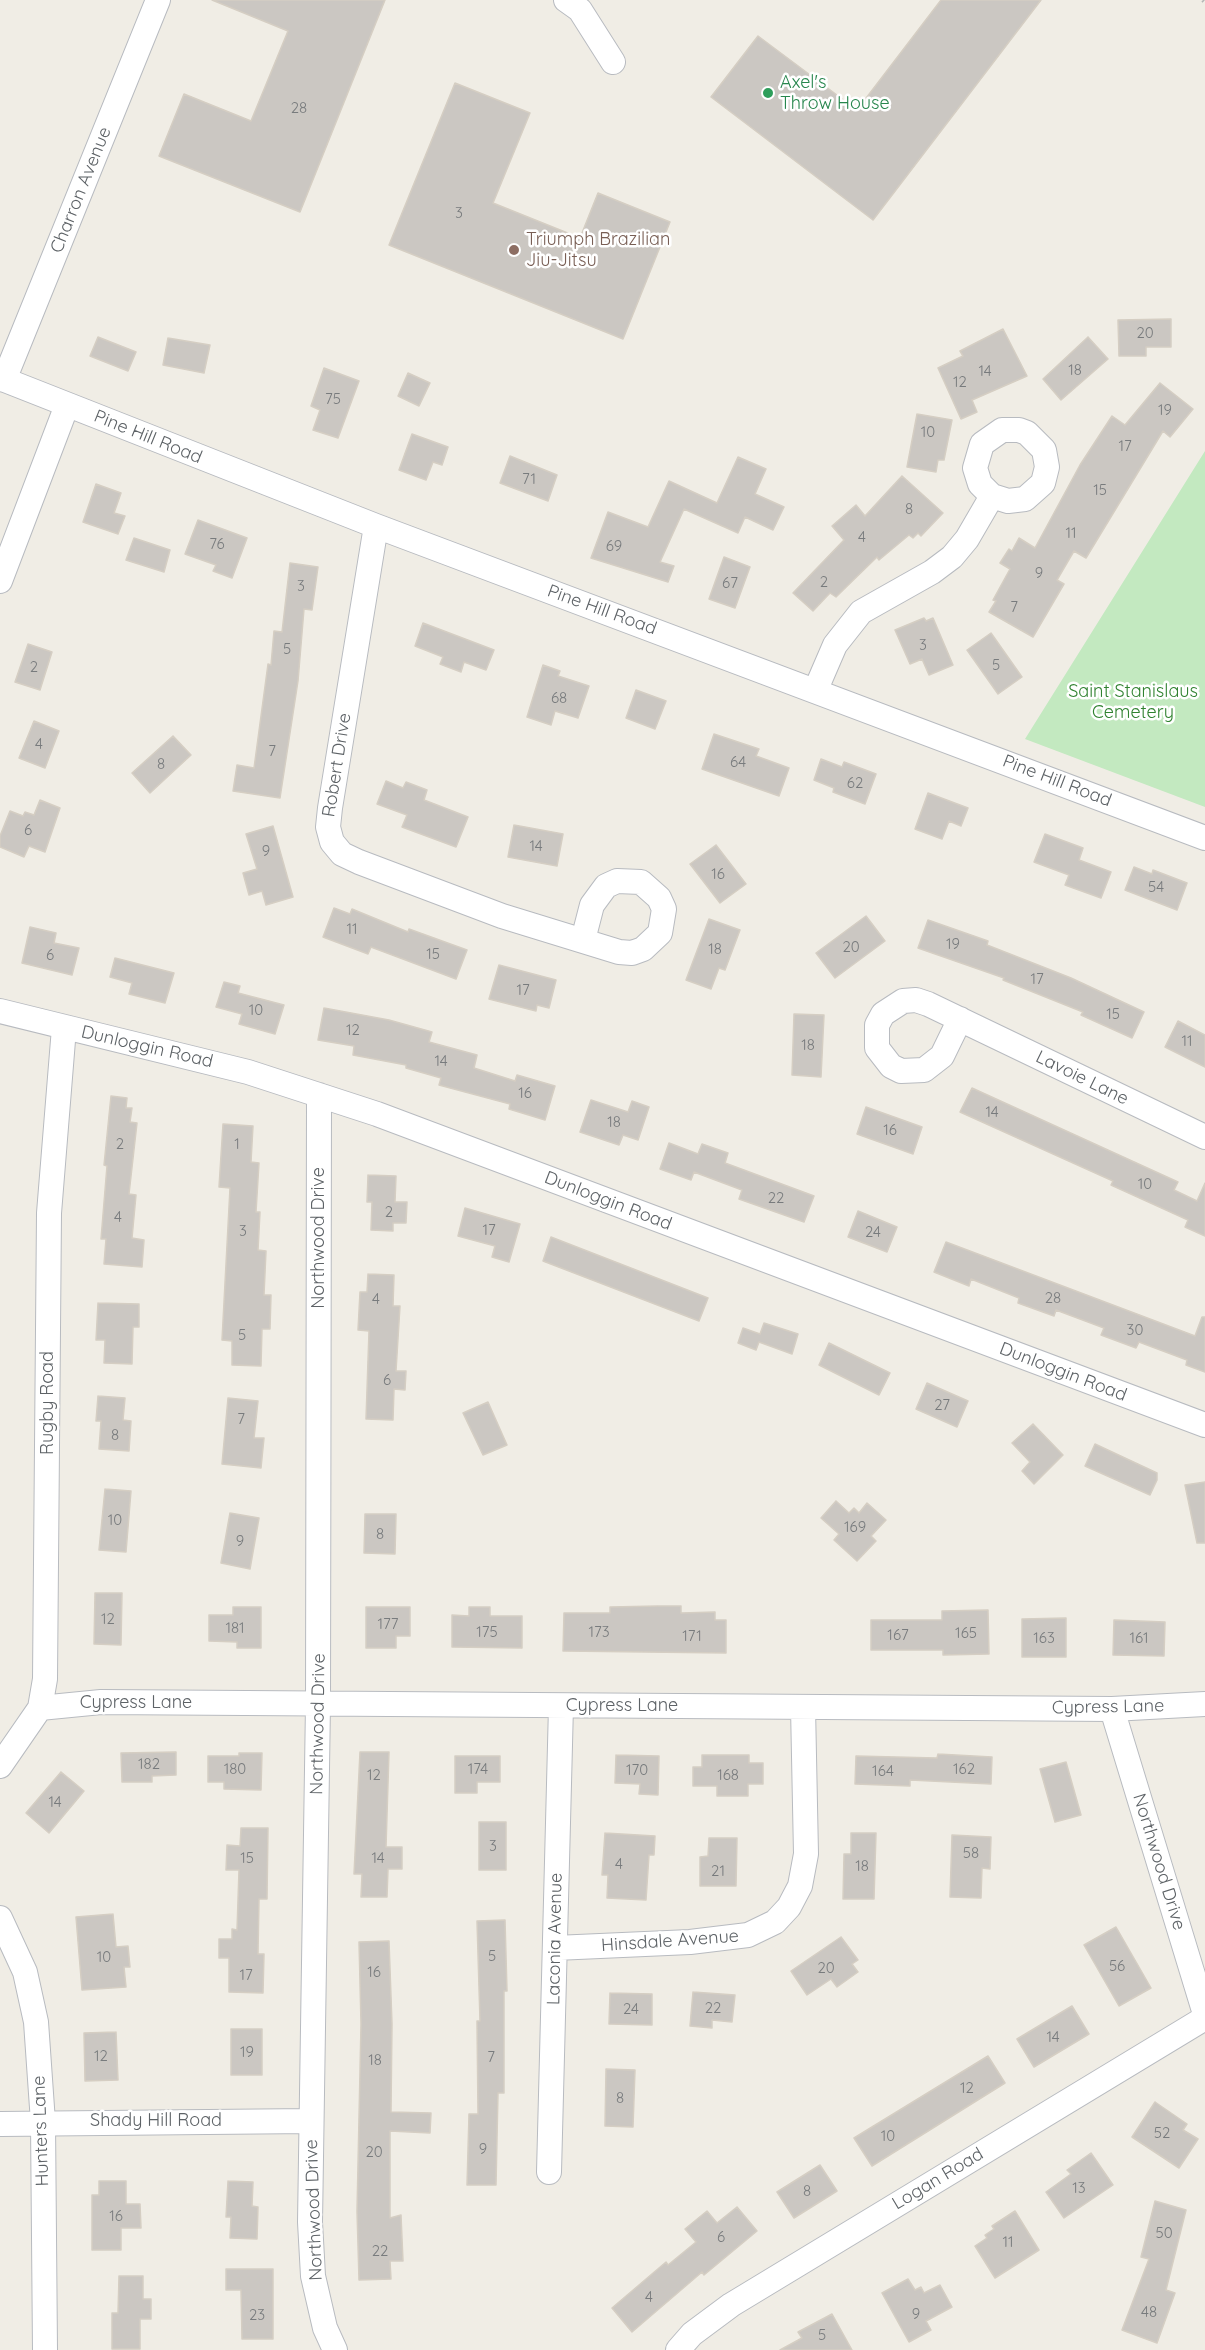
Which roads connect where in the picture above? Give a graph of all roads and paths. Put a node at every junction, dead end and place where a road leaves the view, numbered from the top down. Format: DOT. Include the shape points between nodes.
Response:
graph roads {
  1 [pos="158,0"];
  2 [pos="566,0"];
  3 [pos="612,62"];
  4 [pos="2,379"];
  5 [pos="67,405"];
  6 [pos="993,496"];
  7 [pos="376,526"];
  8 [pos="0,581"];
  9 [pos="816,689"];
  10 [pos="1205,837"];
  11 [pos="583,940"];
  12 [pos="0,1011"];
  13 [pos="960,1019"];
  14 [pos="64,1028"];
  15 [pos="319,1095"];
  16 [pos="1205,1137"];
  17 [pos="1205,1425"];
  18 [pos="318,1704"];
  19 [pos="1205,1704"];
  20 [pos="561,1706"];
  21 [pos="803,1707"];
  22 [pos="40,1708"];
  23 [pos="1112,1709"];
  24 [pos="0,1766"];
  25 [pos="0,1918"];
  26 [pos="555,1948"];
  27 [pos="1205,2016"];
  28 [pos="311,2121"];
  29 [pos="43,2122"];
  30 [pos="0,2124"];
  31 [pos="549,2172"];
  32 [pos="45,2350"];
  33 [pos="335,2350"];
  34 [pos="678,2350"];
  1 -- 4 [label="street, Charron Avenue"];
  2 -- 3 [label="street" via="580,10"];
  4 -- 5 [label="street, Pine Hill Road"];
  5 -- 7 [label="street, Pine Hill Road"];
  5 -- 8 [label="street"];
  6 -- 9 [label="street" via="968,539 952,557 861,612 835,645"];
  7 -- 9 [label="street, Pine Hill Road"];
  7 -- 11 [label="street, Robert Drive" via="330,808 328,827 332,842 342,854 359,862 502,916"];
  9 -- 10 [label="street, Pine Hill Road"];
  12 -- 14 [label="street, Dunloggin Road"];
  13 -- 16 [label="street, Lavoie Lane"];
  14 -- 15 [label="street, Dunloggin Road" via="248,1072"];
  14 -- 22 [label="street, Rugby Road" via="49,1213 46,1659"];
  15 -- 17 [label="street, Dunloggin Road"];
  15 -- 18 [label="street, Northwood Drive"];
  18 -- 20 [label="street, Cypress Lane"];
  18 -- 22 [label="street, Cypress Lane" via="100,1702"];
  18 -- 28 [label="street, Northwood Drive"];
  19 -- 23 [label="street, Cypress Lane"];
  20 -- 21 [label="street, Cypress Lane"];
  20 -- 26 [label="street, Laconia Avenue"];
  21 -- 23 [label="street, Cypress Lane"];
  21 -- 26 [label="street, Hinsdale Avenue" via="806,1854 800,1886 775,1922 748,1935 690,1942"];
  22 -- 24 [label="street, Rugby Road"];
  23 -- 27 [label="street, Northwood Drive"];
  25 -- 29 [label="street, Hunters Lane" via="25,1972 36,2022"];
  26 -- 31 [label="street, Laconia Avenue"];
  27 -- 34 [label="street, Logan Road" via="730,2305"];
  28 -- 29 [label="street, Shady Hill Road"];
  28 -- 33 [label="street, Northwood Drive" via="313,2276 325,2328"];
  29 -- 30 [label="street, Shady Hill Road"];
  29 -- 32 [label="street, Hunters Lane"];
}
